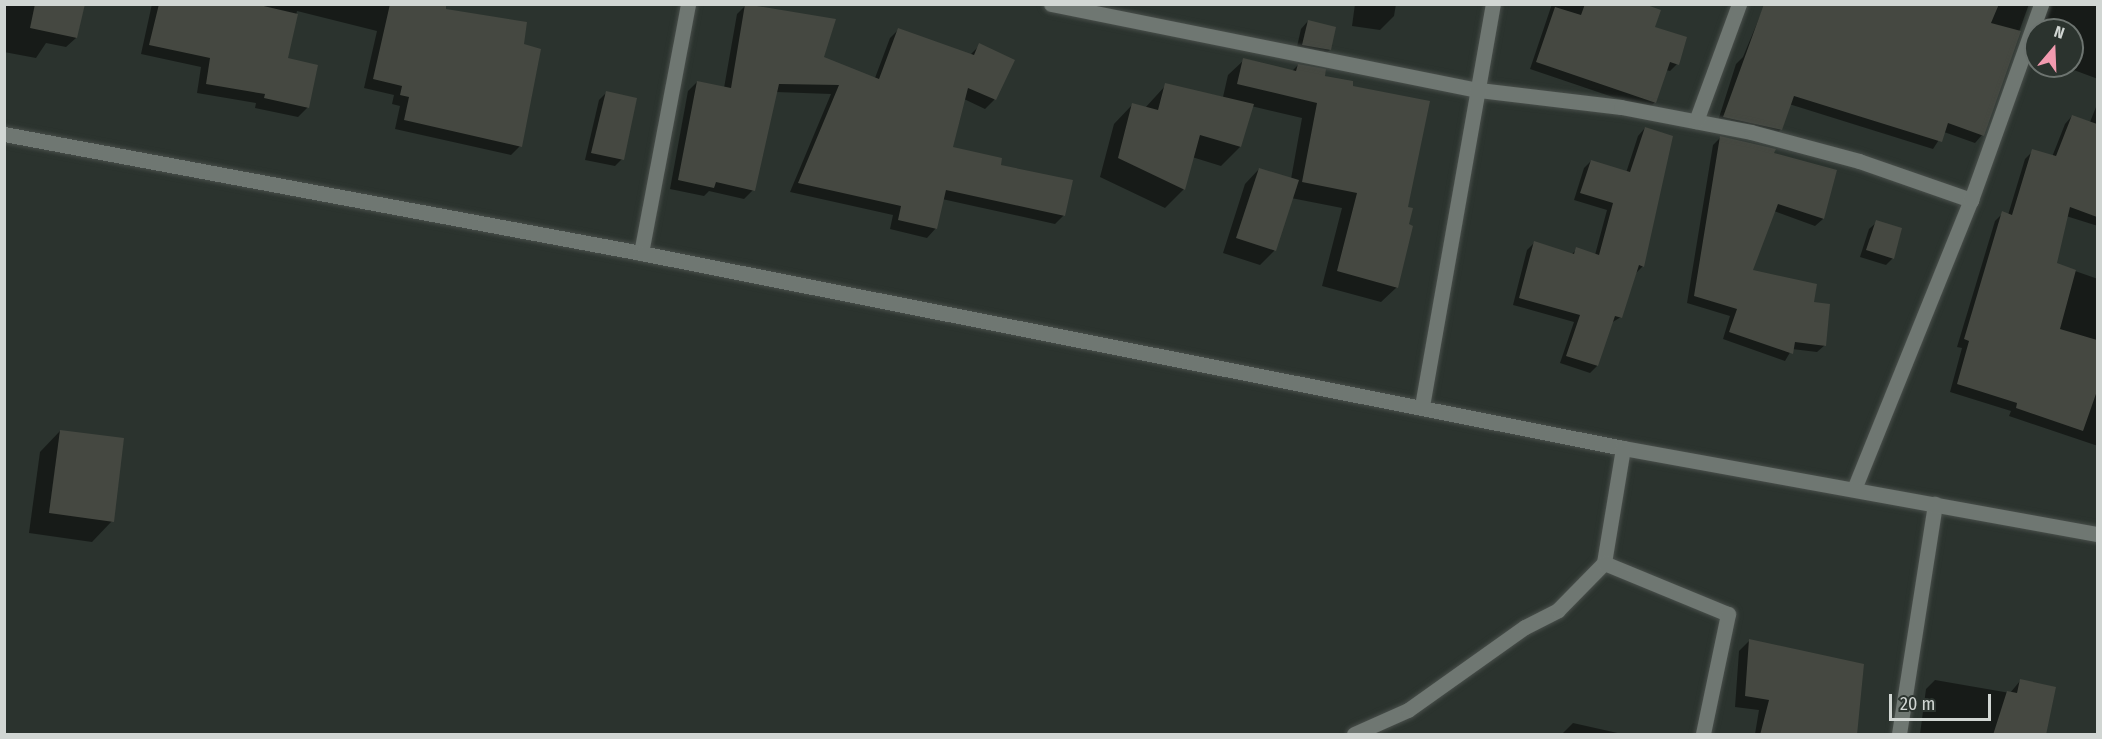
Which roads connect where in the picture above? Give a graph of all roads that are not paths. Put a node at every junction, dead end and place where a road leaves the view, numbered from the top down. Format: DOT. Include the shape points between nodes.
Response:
graph roads {
  1 [pos="688,4"];
  2 [pos="1051,4"];
  3 [pos="1493,4"];
  4 [pos="1740,4"];
  5 [pos="2041,4"];
  6 [pos="1479,90"];
  7 [pos="1696,121"];
  8 [pos="4,134"];
  9 [pos="1971,200"];
  10 [pos="640,253"];
  11 [pos="1422,406"];
  12 [pos="1623,448"];
  13 [pos="1854,489"];
  14 [pos="1935,504"];
  15 [pos="2097,534"];
  16 [pos="1604,563"];
  17 [pos="1354,735"];
  18 [pos="1703,735"];
  19 [pos="1899,735"];
  1 -- 10 [label="street"];
  2 -- 6 [label="street"];
  3 -- 6 [label="street"];
  4 -- 7 [label="street"];
  5 -- 9 [label="street"];
  6 -- 7 [label="street" via="1621,107"];
  6 -- 11 [label="street"];
  7 -- 9 [label="street" via="1859,161"];
  8 -- 10 [label="street"];
  9 -- 13 [label="street"];
  10 -- 11 [label="street"];
  11 -- 12 [label="street"];
  12 -- 13 [label="street"];
  12 -- 16 [label="street"];
  13 -- 14 [label="street"];
  14 -- 15 [label="street"];
  14 -- 19 [label="street"];
  16 -- 17 [label="street" via="1558,610 1525,627 1408,710"];
  16 -- 18 [label="street" via="1728,614"];
}
